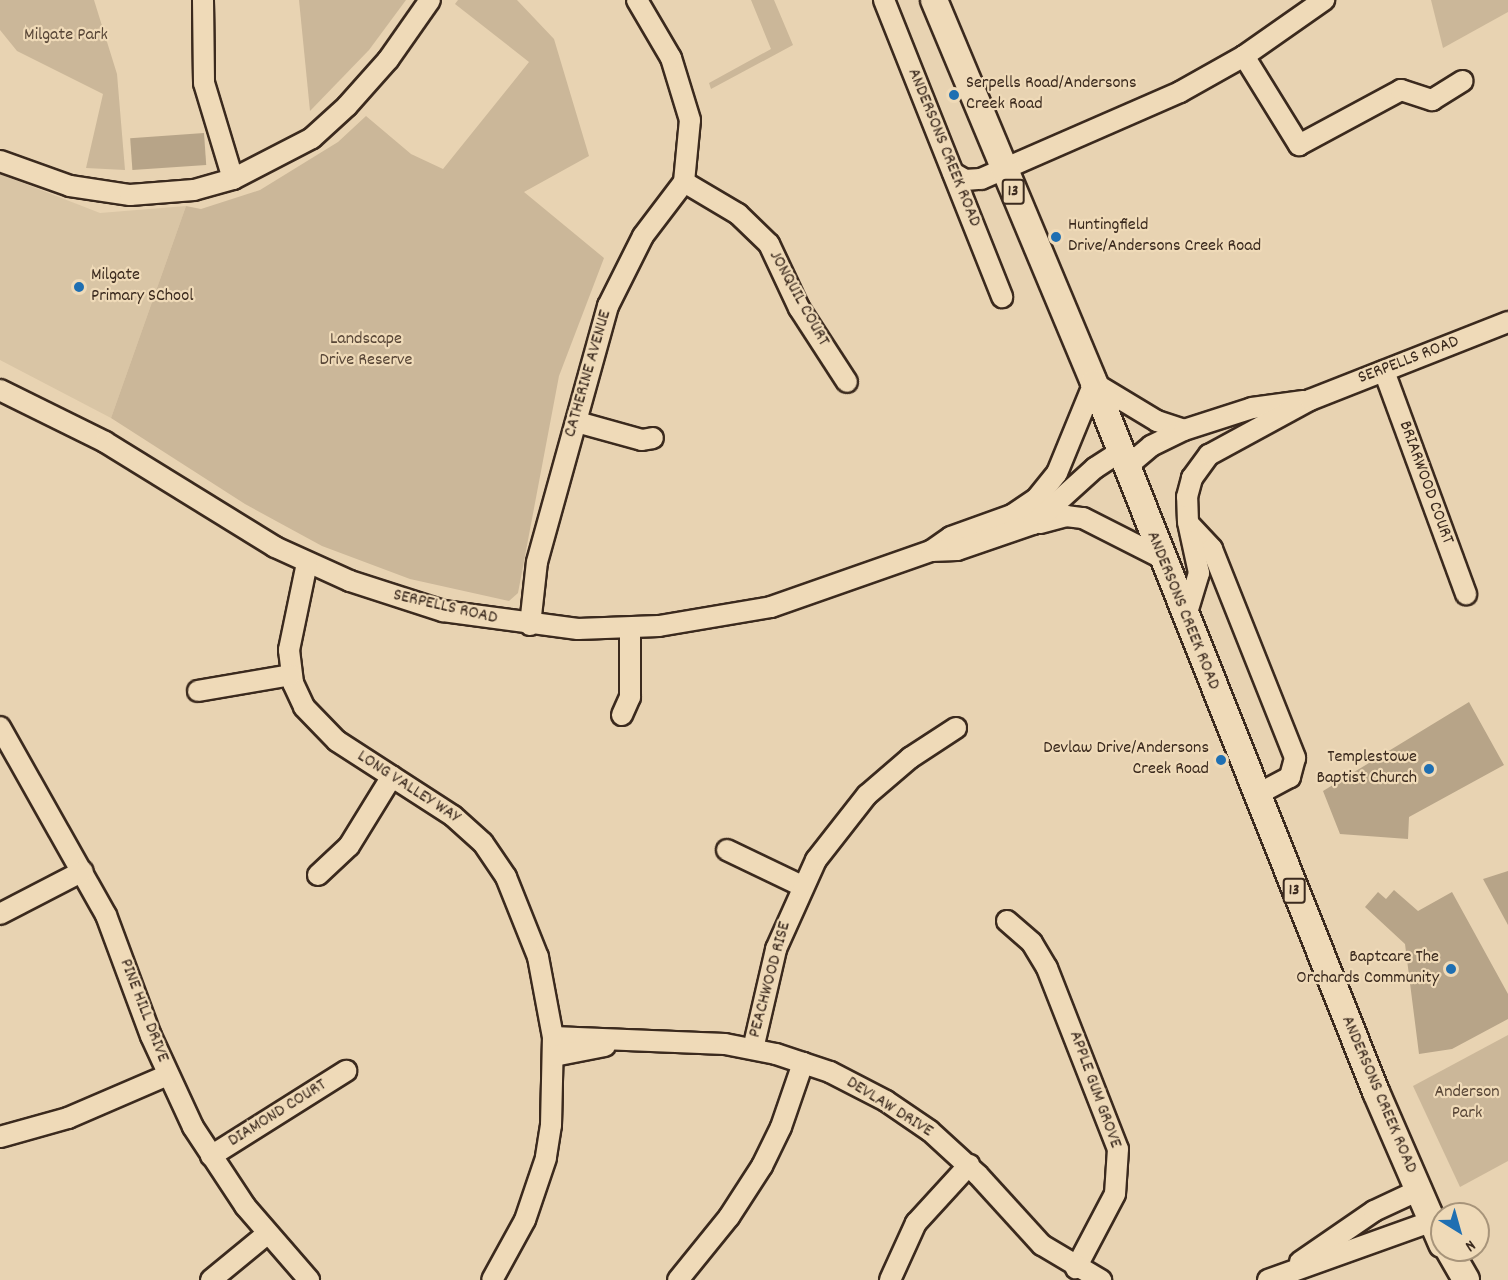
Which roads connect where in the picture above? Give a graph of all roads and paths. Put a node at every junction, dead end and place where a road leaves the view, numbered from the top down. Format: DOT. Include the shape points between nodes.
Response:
graph roads {
  1 [pos="203,0"];
  2 [pos="430,0"];
  3 [pos="637,0"];
  4 [pos="884,0"];
  5 [pos="934,0"];
  6 [pos="1324,0"];
  7 [pos="1244,56"];
  8 [pos="1463,81"];
  9 [pos="0,161"];
  10 [pos="1003,168"];
  11 [pos="953,173"];
  12 [pos="233,179"];
  13 [pos="684,182"];
  14 [pos="1002,297"];
  15 [pos="1508,322"];
  16 [pos="1384,371"];
  17 [pos="847,382"];
  18 [pos="1094,383"];
  19 [pos="0,390"];
  20 [pos="1310,400"];
  21 [pos="577,422"];
  22 [pos="1184,430"];
  23 [pos="653,438"];
  24 [pos="1122,460"];
  25 [pos="1188,522"];
  26 [pos="1010,528"];
  27 [pos="1162,558"];
  28 [pos="315,566"];
  29 [pos="1466,594"];
  30 [pos="1185,619"];
  31 [pos="537,626"];
  32 [pos="630,628"];
  33 [pos="291,675"];
  34 [pos="198,691"];
  35 [pos="622,715"];
  36 [pos="0,727"];
  37 [pos="956,728"];
  38 [pos="392,776"];
  39 [pos="1256,795"];
  40 [pos="727,850"];
  41 [pos="83,871"];
  42 [pos="318,875"];
  43 [pos="801,886"];
  44 [pos="0,914"];
  45 [pos="1007,921"];
  46 [pos="554,1046"];
  47 [pos="753,1049"];
  48 [pos="803,1063"];
  49 [pos="346,1071"];
  50 [pos="168,1075"];
  51 [pos="0,1137"];
  52 [pos="211,1156"];
  53 [pos="969,1165"];
  54 [pos="1419,1190"];
  55 [pos="1430,1214"];
  56 [pos="267,1234"];
  57 [pos="1430,1236"];
  58 [pos="1451,1262"];
  59 [pos="1455,1262"];
  60 [pos="1076,1268"];
  61 [pos="1288,1271"];
  62 [pos="211,1280"];
  63 [pos="309,1280"];
  64 [pos="492,1280"];
  65 [pos="678,1280"];
  66 [pos="890,1280"];
  67 [pos="1101,1280"];
  68 [pos="1268,1280"];
  69 [pos="1457,1280"];
  70 [pos="1466,1280"];
  1 -- 12 [label="street" via="204,83"];
  2 -- 12 [label="street" via="388,60 312,138"];
  3 -- 13 [label="street" via="671,58 690,120"];
  4 -- 11 [label="street, ANDERSONS CREEK ROAD"];
  5 -- 10 [label="main road, ANDERSONS CREEK ROAD / 13"];
  6 -- 7 [label="street"];
  7 -- 8 [label="street" via="1299,145 1401,90 1432,100"];
  7 -- 10 [label="street" via="1180,92"];
  9 -- 12 [label="street" via="70,186 130,195 194,189"];
  10 -- 11 [label="street" via="974,180"];
  10 -- 18 [label="main road, ANDERSONS CREEK ROAD / 13"];
  11 -- 14 [label="street, ANDERSONS CREEK ROAD"];
  13 -- 17 [label="street, JONQUIL COURT" via="738,214 769,244 799,308"];
  13 -- 21 [label="street, CATHERINE AVENUE" via="643,236 608,306"];
  15 -- 16 [label="street, SERPELLS ROAD"];
  16 -- 20 [label="street, SERPELLS ROAD"];
  16 -- 29 [label="street, BRIARWOOD COURT"];
  18 -- 22 [label="street" via="1157,421"];
  18 -- 24 [label="main road, ANDERSONS CREEK ROAD / 13"];
  18 -- 26 [label="street, SERPELLS ROAD" via="1053,479"];
  19 -- 28 [label="street, SERPELLS ROAD" via="105,442 251,533"];
  20 -- 22 [label="street, SERPELLS ROAD" via="1252,408"];
  20 -- 25 [label="street, SERPELLS ROAD" via="1209,455 1190,483"];
  21 -- 23 [label="street" via="642,440"];
  21 -- 31 [label="street, CATHERINE AVENUE" via="548,527"];
  22 -- 24 [label="street, SERPELLS ROAD"];
  24 -- 26 [label="street, SERPELLS ROAD" via="1095,468 1042,518"];
  24 -- 27 [label="main road, ANDERSONS CREEK ROAD / 13"];
  25 -- 30 [label="street, SERPELLS ROAD" via="1199,573"];
  25 -- 39 [label="street" via="1212,549 1295,758 1290,777"];
  26 -- 27 [label="street, SERPELLS ROAD" via="1075,516"];
  26 -- 32 [label="street, SERPELLS ROAD" via="951,537 931,551 771,607"];
  27 -- 30 [label="main road, ANDERSONS CREEK ROAD / 13"];
  28 -- 31 [label="street, SERPELLS ROAD" via="418,604"];
  28 -- 33 [label="street, LONG VALLEY WAY" via="297,609 289,650"];
  30 -- 39 [label="main road, ANDERSONS CREEK ROAD / 13"];
  31 -- 32 [label="street, SERPELLS ROAD"];
  32 -- 35 [label="street" via="630,697"];
  33 -- 34 [label="street"];
  33 -- 38 [label="street, LONG VALLEY WAY" via="304,707 320,727"];
  36 -- 41 [label="street, PINE HILL DRIVE"];
  37 -- 43 [label="street, PEACHWOOD RISE" via="910,758 861,802"];
  38 -- 42 [label="street" via="349,846"];
  38 -- 46 [label="street, LONG VALLEY WAY" via="469,829 506,877 538,957"];
  39 -- 54 [label="main road, ANDERSONS CREEK ROAD / 13"];
  40 -- 43 [label="street"];
  41 -- 44 [label="street"];
  41 -- 50 [label="street, PINE HILL DRIVE" via="116,939"];
  43 -- 47 [label="street, PEACHWOOD RISE" via="776,949"];
  45 -- 60 [label="street, APPLE GUM GROVE" via="1032,943 1047,968 1118,1149 1115,1194"];
  46 -- 47 [label="street, DEVLAW DRIVE" via="628,1040 696,1041"];
  46 -- 64 [label="street, LONG VALLEY WAY" via="546,1158 525,1220"];
  47 -- 48 [label="street, DEVLAW DRIVE"];
  48 -- 53 [label="street, DEVLAW DRIVE" via="886,1101 930,1131"];
  48 -- 65 [label="street" via="781,1127 762,1166 729,1217"];
  49 -- 52 [label="street, DIAMOND COURT"];
  50 -- 51 [label="street" via="68,1118"];
  50 -- 52 [label="street, PINE HILL DRIVE"];
  52 -- 56 [label="street, PINE HILL DRIVE"];
  53 -- 60 [label="street, DEVLAW DRIVE" via="1031,1235"];
  53 -- 66 [label="street" via="916,1223"];
  54 -- 55 [label="main road, ANDERSONS CREEK ROAD / 13"];
  54 -- 61 [label="street" via="1347,1228"];
  56 -- 62 [label="street"];
  56 -- 63 [label="street, PINE HILL DRIVE"];
  57 -- 61 [label="street" via="1356,1251"];
  58 -- 69 [label="main road"];
  59 -- 70 [label="main road"];
  60 -- 67 [label="street, DEVLAW DRIVE"];
  61 -- 68 [label="street"];
}
